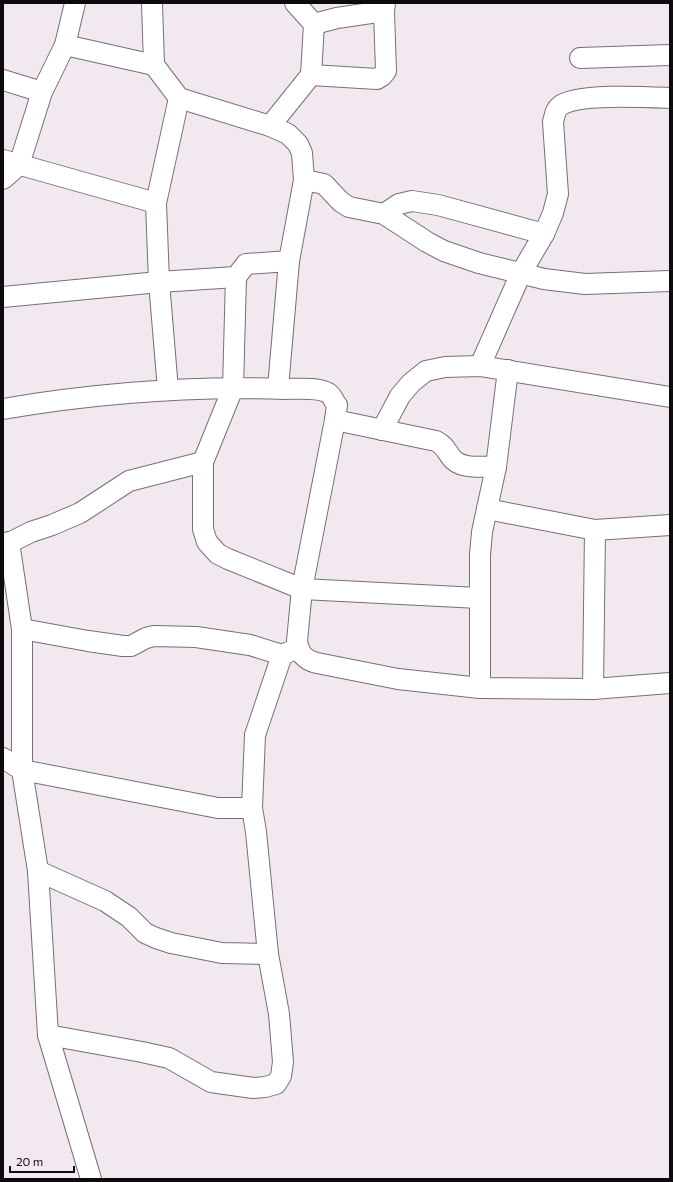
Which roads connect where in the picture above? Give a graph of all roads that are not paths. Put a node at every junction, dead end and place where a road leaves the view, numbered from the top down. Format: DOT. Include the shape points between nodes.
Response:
graph roads {
  1 [pos="76,3"];
  2 [pos="152,3"];
  3 [pos="295,3"];
  4 [pos="384,7"];
  5 [pos="314,24"];
  6 [pos="65,45"];
  7 [pos="670,55"];
  8 [pos="580,58"];
  9 [pos="154,65"];
  10 [pos="311,75"];
  11 [pos="3,80"];
  12 [pos="42,92"];
  13 [pos="179,98"];
  14 [pos="670,98"];
  15 [pos="270,126"];
  16 [pos="11,163"];
  17 [pos="3,179"];
  18 [pos="304,180"];
  19 [pos="156,203"];
  20 [pos="384,214"];
  21 [pos="544,234"];
  22 [pos="289,261"];
  23 [pos="521,273"];
  24 [pos="236,277"];
  25 [pos="670,281"];
  26 [pos="159,282"];
  27 [pos="3,297"];
  28 [pos="480,366"];
  29 [pos="508,370"];
  30 [pos="233,388"];
  31 [pos="278,388"];
  32 [pos="168,390"];
  33 [pos="670,397"];
  34 [pos="3,409"];
  35 [pos="335,420"];
  36 [pos="382,430"];
  37 [pos="203,462"];
  38 [pos="496,467"];
  39 [pos="488,509"];
  40 [pos="670,525"];
  41 [pos="595,530"];
  42 [pos="6,544"];
  43 [pos="302,589"];
  44 [pos="479,598"];
  45 [pos="22,629"];
  46 [pos="290,651"];
  47 [pos="670,683"];
  48 [pos="480,688"];
  49 [pos="593,689"];
  50 [pos="3,758"];
  51 [pos="22,770"];
  52 [pos="252,808"];
  53 [pos="38,871"];
  54 [pos="268,954"];
  55 [pos="48,1035"];
  56 [pos="91,1179"];
  1 -- 6 [label="street"];
  2 -- 9 [label="street"];
  3 -- 5 [label="street"];
  4 -- 5 [label="street"];
  4 -- 10 [label="street" via="386,71 382,76 377,79"];
  5 -- 10 [label="street"];
  6 -- 9 [label="street"];
  6 -- 12 [label="street"];
  7 -- 8 [label="street"];
  9 -- 13 [label="street"];
  10 -- 15 [label="street"];
  11 -- 12 [label="street"];
  12 -- 16 [label="street"];
  13 -- 15 [label="street"];
  13 -- 19 [label="street"];
  14 -- 21 [label="street" via="612,96 576,100 559,106 553,122 558,194"];
  15 -- 18 [label="street" via="288,134 298,144 302,153"];
  16 -- 17 [label="street"];
  16 -- 19 [label="street"];
  18 -- 20 [label="street" via="324,184 349,207"];
  18 -- 22 [label="street"];
  19 -- 26 [label="street"];
  20 -- 21 [label="street" via="399,204 412,201 438,205"];
  20 -- 23 [label="street" via="444,251"];
  21 -- 23 [label="street"];
  22 -- 24 [label="street" via="246,264"];
  22 -- 31 [label="street"];
  23 -- 25 [label="street" via="544,279 585,284"];
  23 -- 28 [label="street"];
  24 -- 26 [label="street"];
  24 -- 30 [label="street"];
  26 -- 27 [label="street"];
  26 -- 32 [label="street"];
  28 -- 29 [label="street"];
  28 -- 36 [label="street" via="445,367 426,371 400,396"];
  29 -- 33 [label="street"];
  29 -- 38 [label="street"];
  30 -- 31 [label="street"];
  30 -- 32 [label="street"];
  30 -- 37 [label="street"];
  31 -- 35 [label="street" via="328,393 337,405"];
  32 -- 34 [label="street"];
  35 -- 36 [label="street"];
  35 -- 43 [label="street"];
  36 -- 38 [label="street" via="436,441 443,445 456,463"];
  37 -- 42 [label="street" via="129,481 80,513"];
  37 -- 43 [label="street" via="203,529 207,542 218,554 228,559"];
  38 -- 39 [label="street"];
  39 -- 41 [label="street"];
  39 -- 44 [label="street" via="482,532"];
  40 -- 41 [label="street"];
  41 -- 49 [label="street"];
  42 -- 45 [label="street"];
  43 -- 44 [label="street"];
  43 -- 46 [label="street" via="296,634"];
  44 -- 48 [label="street"];
  45 -- 46 [label="street" via="123,646 131,646 154,636 196,637"];
  45 -- 51 [label="street"];
  46 -- 48 [label="street" via="302,655 309,661 398,679"];
  46 -- 52 [label="street" via="256,735"];
  47 -- 49 [label="street"];
  48 -- 49 [label="street"];
  50 -- 51 [label="street"];
  51 -- 52 [label="street" via="218,808"];
  51 -- 53 [label="street"];
  52 -- 54 [label="street"];
  53 -- 54 [label="street" via="105,901 129,917 145,933 156,938 222,953"];
  53 -- 55 [label="street"];
  54 -- 55 [label="street" via="279,1014 283,1062 281,1076 276,1084 253,1088 212,1082 168,1058"];
  55 -- 56 [label="street"];
}
